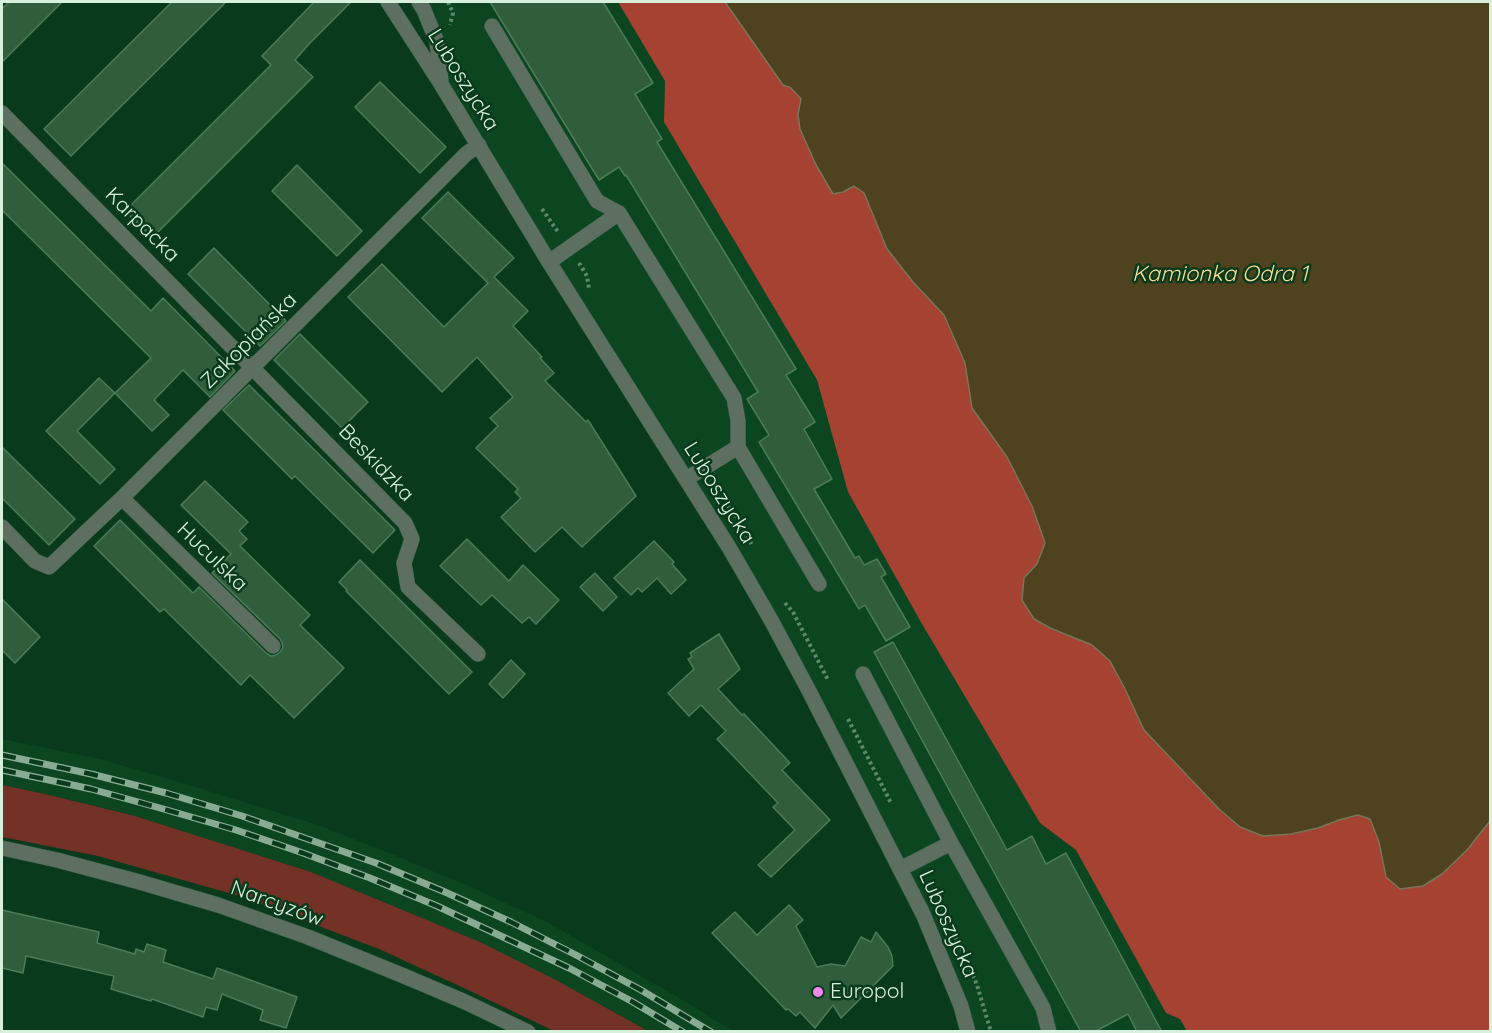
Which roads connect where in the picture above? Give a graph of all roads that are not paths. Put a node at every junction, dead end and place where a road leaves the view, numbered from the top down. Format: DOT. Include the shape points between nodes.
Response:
graph roads {
  1 [pos="388,2"];
  2 [pos="419,2"];
  3 [pos="492,26"];
  4 [pos="441,84"];
  5 [pos="2,113"];
  6 [pos="479,145"];
  7 [pos="619,213"];
  8 [pos="549,262"];
  9 [pos="253,367"];
  10 [pos="738,447"];
  11 [pos="686,479"];
  12 [pos="122,498"];
  13 [pos="2,527"];
  14 [pos="819,584"];
  15 [pos="273,646"];
  16 [pos="478,654"];
  17 [pos="863,674"];
  18 [pos="951,843"];
  19 [pos="2,848"];
  20 [pos="900,869"];
  21 [pos="528,1032"];
  22 [pos="968,1032"];
  23 [pos="1050,1032"];
  1 -- 4 [label="street, Luboszycka"];
  2 -- 4 [label="street" via="437,42"];
  3 -- 7 [label="street" via="597,201"];
  4 -- 6 [label="street, Luboszycka"];
  5 -- 9 [label="street, Karpacka"];
  6 -- 8 [label="street, Luboszycka"];
  6 -- 9 [label="street, Zakopiańska"];
  7 -- 8 [label="street"];
  7 -- 10 [label="street" via="734,398"];
  8 -- 11 [label="street, Luboszycka"];
  9 -- 12 [label="street, Zakopiańska"];
  9 -- 16 [label="street, Beskidzka" via="405,523 412,539 404,563 408,587"];
  10 -- 11 [label="street"];
  10 -- 14 [label="street"];
  11 -- 20 [label="street, Luboszycka" via="775,627"];
  12 -- 13 [label="street, Zakopiańska" via="49,567 35,561"];
  12 -- 15 [label="street, Huculska"];
  17 -- 18 [label="street"];
  18 -- 20 [label="street"];
  18 -- 23 [label="street" via="1043,1008"];
  19 -- 21 [label="street, Narcyzów" via="218,905 404,976"];
  20 -- 22 [label="street, Luboszycka" via="943,959"];
}
